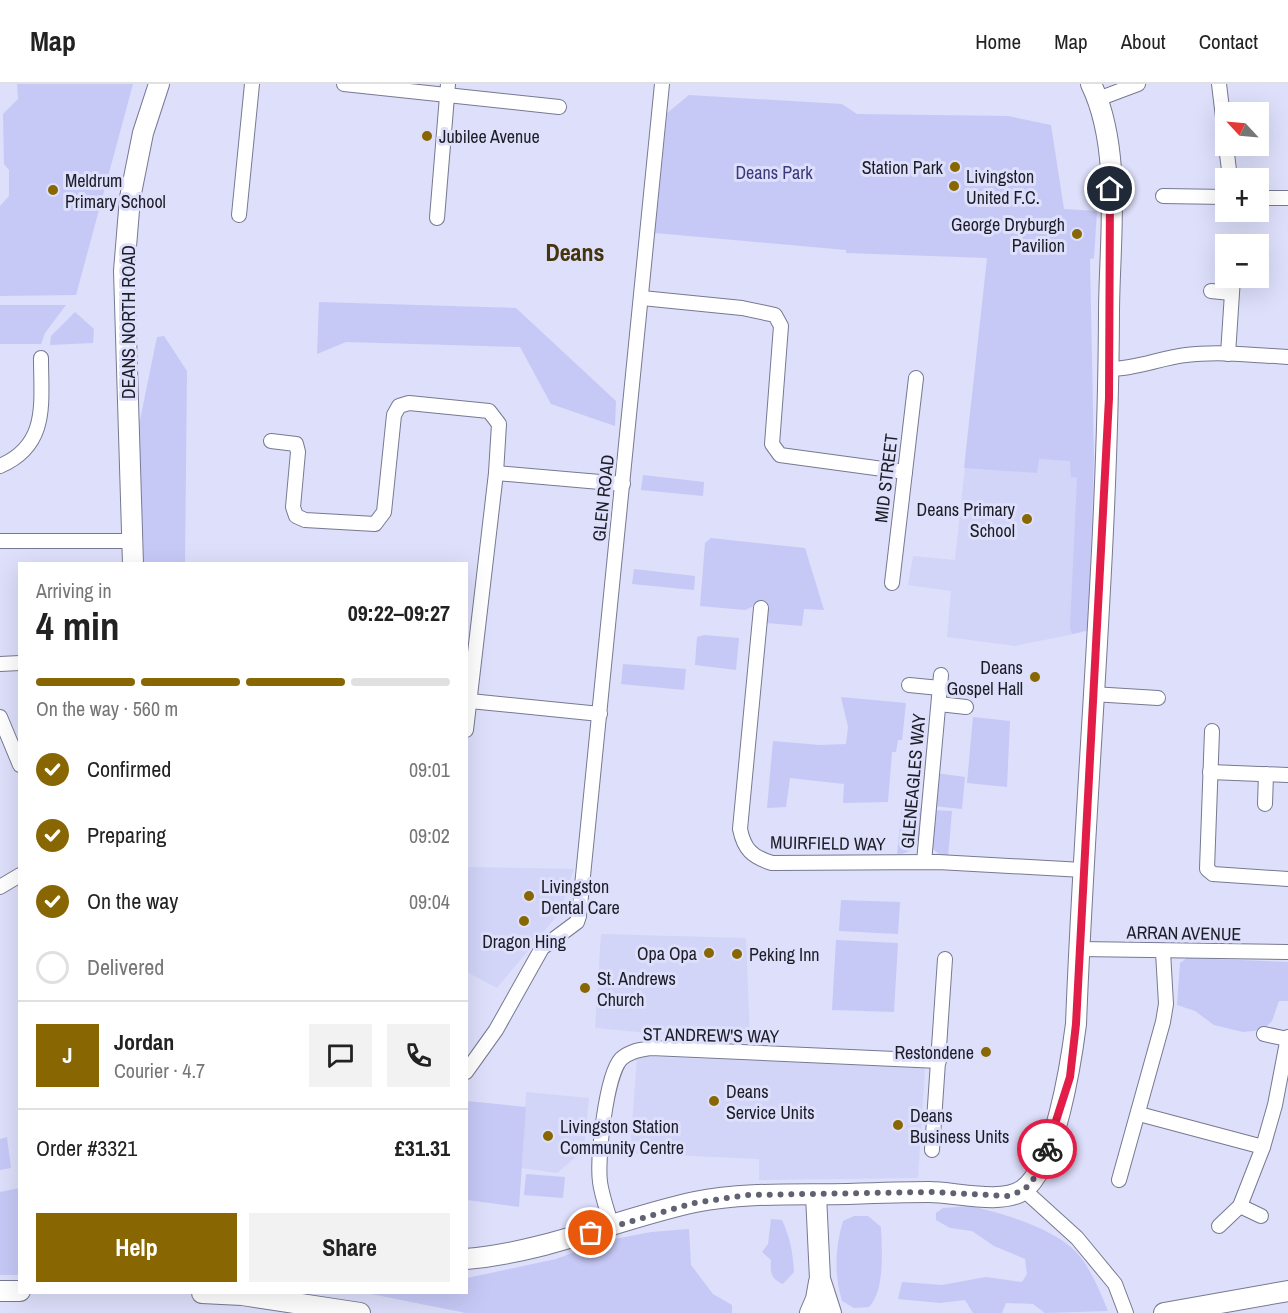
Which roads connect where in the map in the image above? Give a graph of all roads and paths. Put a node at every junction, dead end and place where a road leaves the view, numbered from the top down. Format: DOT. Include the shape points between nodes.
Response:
graph roads {
  1 [pos="159,84"];
  2 [pos="252,84"];
  3 [pos="345,84"];
  4 [pos="662,84"];
  5 [pos="1138,84"];
  6 [pos="1219,84"];
  7 [pos="447,90"];
  8 [pos="1094,92"];
  9 [pos="1221,102"];
  10 [pos="559,107"];
  11 [pos="1163,196"];
  12 [pos="1215,197"];
  13 [pos="1269,198"];
  14 [pos="1288,198"];
  15 [pos="239,215"];
  16 [pos="437,218"];
  17 [pos="1232,288"];
  18 [pos="1211,291"];
  19 [pos="1232,293"];
  20 [pos="642,298"];
  21 [pos="1228,354"];
  22 [pos="1288,357"];
  23 [pos="41,358"];
  24 [pos="1109,369"];
  25 [pos="916,378"];
  26 [pos="271,441"];
  27 [pos="0,466"];
  28 [pos="905,472"];
  29 [pos="496,473"];
  30 [pos="623,484"];
  31 [pos="0,541"];
  32 [pos="133,541"];
  33 [pos="133,562"];
  34 [pos="892,583"];
  35 [pos="761,608"];
  36 [pos="18,663"];
  37 [pos="0,664"];
  38 [pos="909,685"];
  39 [pos="1092,693"];
  40 [pos="1158,699"];
  41 [pos="470,701"];
  42 [pos="939,704"];
  43 [pos="966,707"];
  44 [pos="600,714"];
  45 [pos="468,716"];
  46 [pos="0,717"];
  47 [pos="1212,731"];
  48 [pos="5,747"];
  49 [pos="18,763"];
  50 [pos="1210,772"];
  51 [pos="1266,774"];
  52 [pos="1288,775"];
  53 [pos="1264,804"];
  54 [pos="924,862"];
  55 [pos="1083,870"];
  56 [pos="18,876"];
  57 [pos="1288,879"];
  58 [pos="0,887"];
  59 [pos="1079,949"];
  60 [pos="1162,952"];
  61 [pos="1288,952"];
  62 [pos="945,959"];
  63 [pos="1264,1034"];
  64 [pos="1288,1038"];
  65 [pos="939,1061"];
  66 [pos="468,1069"];
  67 [pos="1139,1114"];
  68 [pos="1263,1147"];
  69 [pos="932,1150"];
  70 [pos="1119,1180"];
  71 [pos="1024,1190"];
  72 [pos="816,1195"];
  73 [pos="1240,1206"];
  74 [pos="1262,1216"];
  75 [pos="1219,1226"];
  76 [pos="612,1227"];
  77 [pos="468,1259"];
  78 [pos="820,1279"];
  79 [pos="18,1290"];
  80 [pos="0,1291"];
  81 [pos="1288,1291"];
  82 [pos="215,1294"];
  83 [pos="360,1313"];
  84 [pos="810,1313"];
  85 [pos="831,1313"];
  86 [pos="1126,1313"];
  87 [pos="1165,1313"];
  1 -- 32 [label="street, DEANS NORTH ROAD" via="143,133 130,198 124,271"];
  2 -- 15 [label="street"];
  3 -- 7 [label="street"];
  4 -- 20 [label="street, GLEN ROAD"];
  5 -- 8 [label="street"];
  6 -- 9 [label="street"];
  7 -- 10 [label="street"];
  7 -- 16 [label="street"];
  8 -- 24 [label="street" via="1109,155"];
  11 -- 12 [label="street"];
  13 -- 14 [label="street"];
  17 -- 19 [label="street"];
  18 -- 19 [label="street"];
  19 -- 21 [label="street"];
  20 -- 28 [label="street" via="776,315 781,326 774,451"];
  20 -- 30 [label="street, GLEN ROAD"];
  21 -- 22 [label="street"];
  21 -- 24 [label="street" via="1184,355 1133,369"];
  23 -- 27 [label="street" via="40,422 20,456"];
  24 -- 39 [label="street"];
  25 -- 28 [label="street, MID STREET"];
  26 -- 29 [label="street" via="296,444 293,507 296,516 305,520 375,524 384,512 394,415 399,406 409,403 489,411 499,424"];
  28 -- 34 [label="street, MID STREET"];
  29 -- 30 [label="street"];
  29 -- 41 [label="street"];
  30 -- 44 [label="street, GLEN ROAD"];
  31 -- 32 [label="street"];
  32 -- 33 [label="street, DEANS NORTH ROAD"];
  35 -- 54 [label="street, MUIRFIELD WAY" via="740,829 743,844 752,856 772,863"];
  36 -- 37 [label="street"];
  38 -- 42 [label="street, GLENEAGLES WAY" via="941,682"];
  39 -- 40 [label="street"];
  39 -- 55 [label="street"];
  41 -- 44 [label="street"];
  41 -- 45 [label="street"];
  42 -- 43 [label="street, GLENEAGLES WAY"];
  42 -- 54 [label="street, GLENEAGLES WAY"];
  44 -- 66 [label="street, GLEN ROAD" via="577,922 542,948"];
  46 -- 48 [label="street"];
  47 -- 50 [label="street"];
  48 -- 49 [label="street"];
  50 -- 51 [label="street"];
  50 -- 57 [label="street" via="1207,869 1213,874"];
  51 -- 52 [label="street"];
  51 -- 53 [label="street"];
  54 -- 55 [label="street, MUIRFIELD WAY"];
  55 -- 59 [label="street"];
  56 -- 58 [label="street"];
  59 -- 60 [label="street, ARRAN AVENUE"];
  59 -- 71 [label="street" via="1070,1077 1045,1156"];
  60 -- 61 [label="street, ARRAN AVENUE"];
  60 -- 67 [label="street" via="1166,1004"];
  62 -- 65 [label="street"];
  63 -- 64 [label="street"];
  64 -- 68 [label="street"];
  65 -- 69 [label="street"];
  65 -- 76 [label="street, ST ANDREW'S WAY" via="633,1050 620,1060 607,1095 600,1181"];
  67 -- 68 [label="street"];
  67 -- 70 [label="street"];
  68 -- 73 [label="street"];
  71 -- 72 [label="street" via="989,1197 931,1192"];
  71 -- 86 [label="street" via="1077,1238 1115,1284"];
  72 -- 76 [label="street" via="747,1195 694,1203"];
  72 -- 78 [label="street"];
  73 -- 74 [label="street"];
  73 -- 75 [label="street"];
  76 -- 77 [label="street" via="508,1255"];
  78 -- 84 [label="street"];
  78 -- 85 [label="street"];
  79 -- 80 [label="street"];
  81 -- 87 [label="street"];
  82 -- 83 [label="street"];
}
